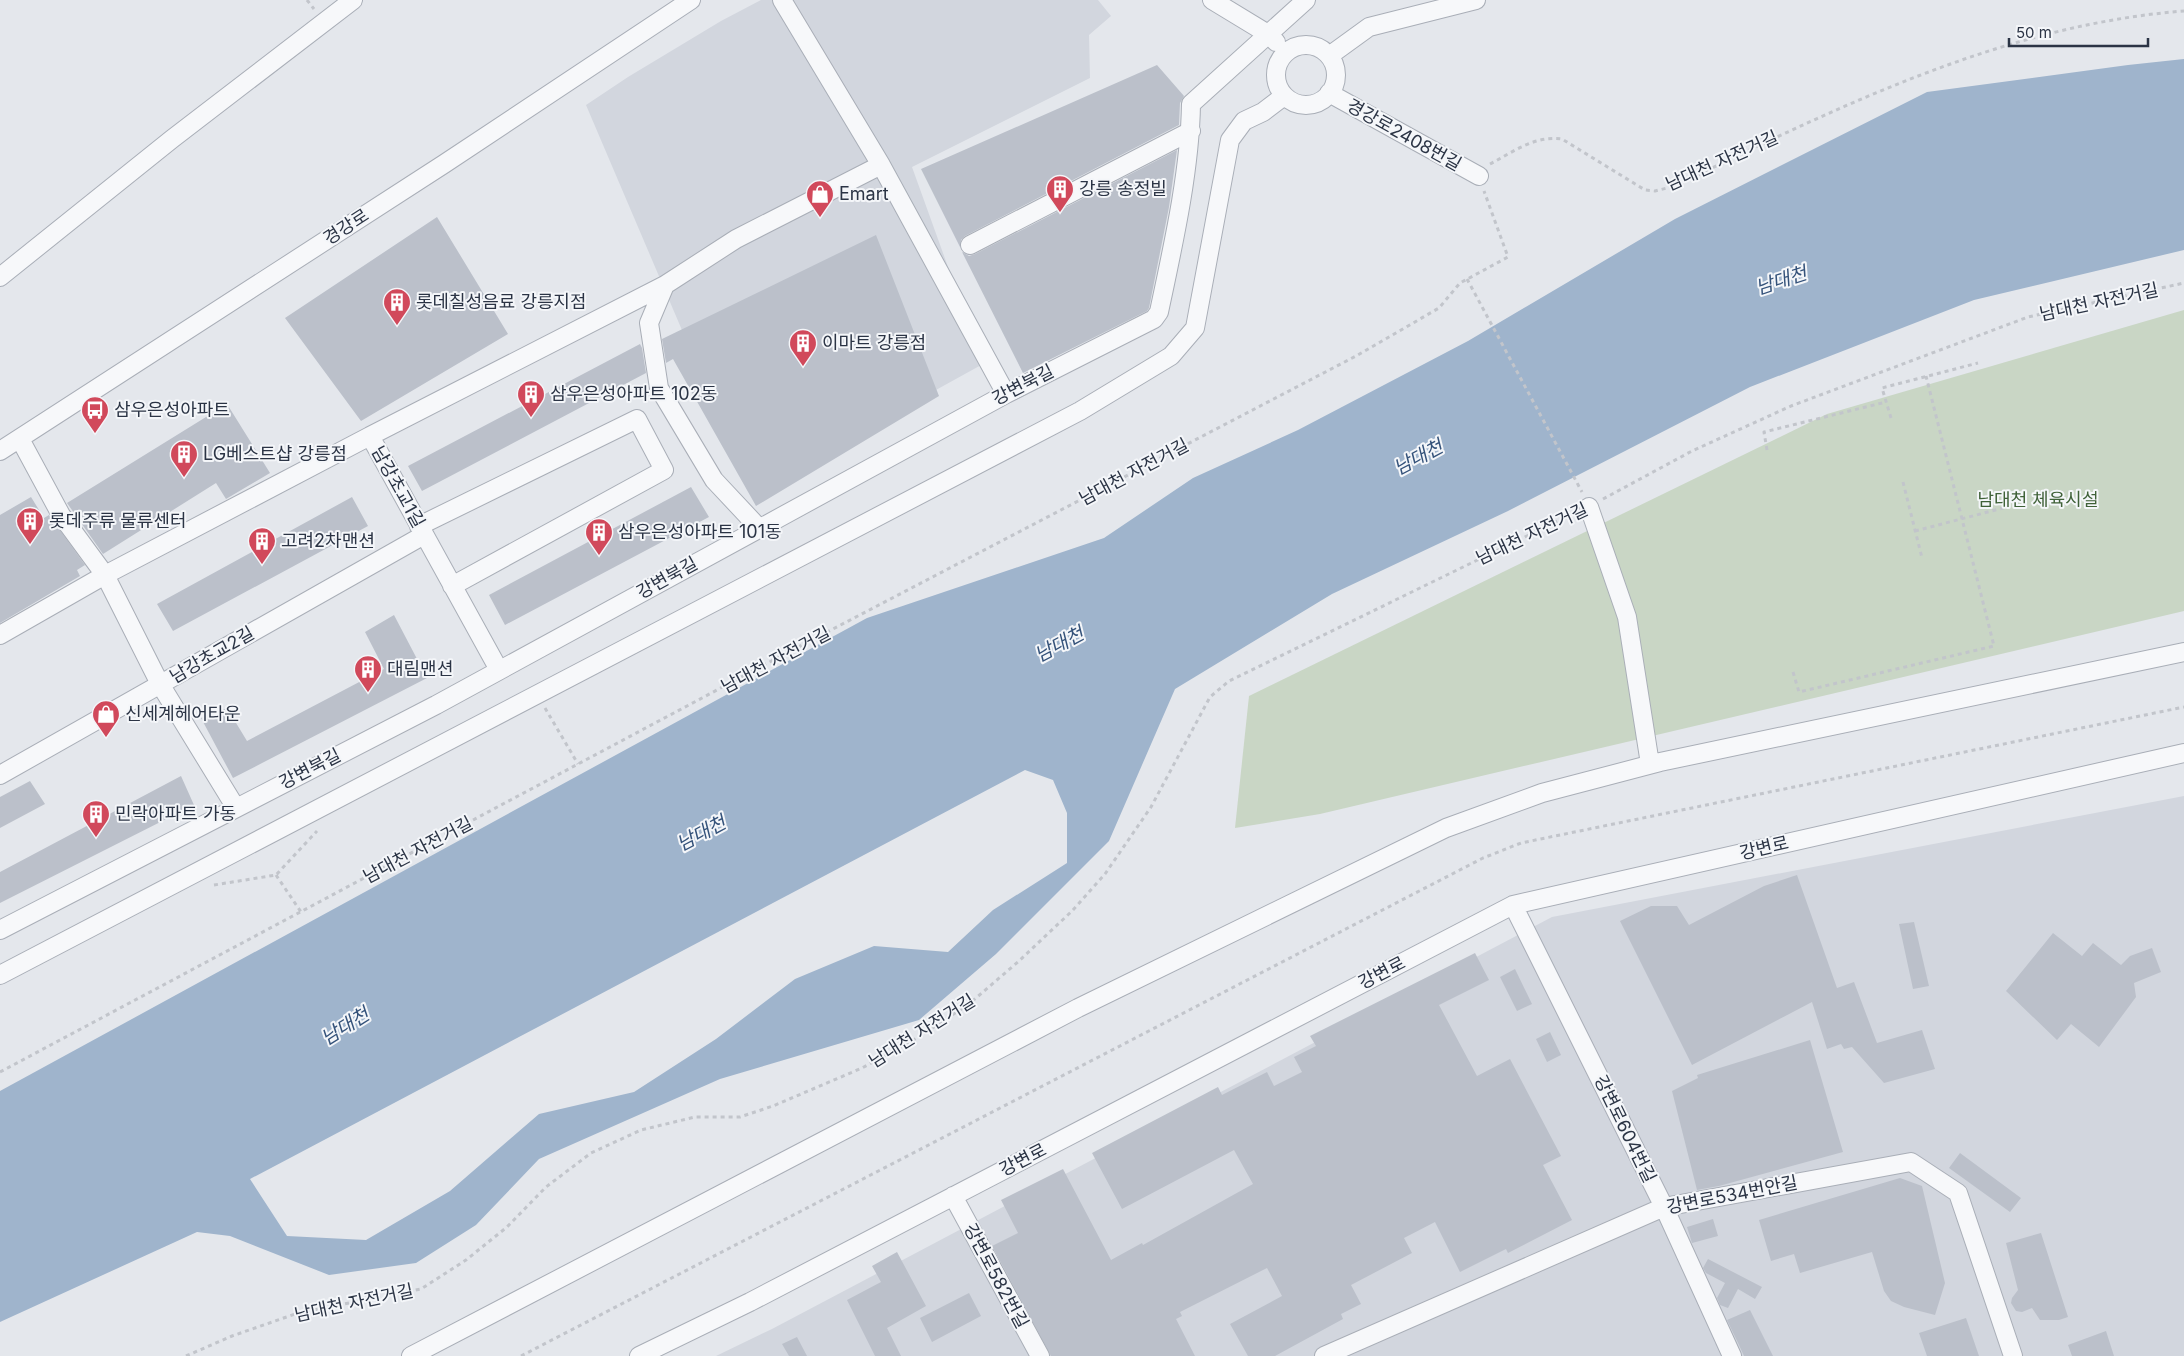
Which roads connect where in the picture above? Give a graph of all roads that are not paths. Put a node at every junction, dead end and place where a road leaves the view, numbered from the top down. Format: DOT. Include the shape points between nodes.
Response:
graph roads {
  1 [pos="353,0"];
  2 [pos="690,0"];
  3 [pos="782,0"];
  4 [pos="1212,0"];
  5 [pos="1306,0"];
  6 [pos="1476,0"];
  7 [pos="1268,34"];
  8 [pos="1286,52"];
  9 [pos="1329,56"];
  10 [pos="1330,93"];
  11 [pos="1284,96"];
  12 [pos="1191,131"];
  13 [pos="881,165"];
  14 [pos="1479,176"];
  15 [pos="970,245"];
  16 [pos="0,277"];
  17 [pos="665,285"];
  18 [pos="1006,394"];
  19 [pos="370,436"];
  20 [pos="20,439"];
  21 [pos="0,451"];
  22 [pos="1589,507"];
  23 [pos="759,528"];
  24 [pos="422,530"];
  25 [pos="105,576"];
  26 [pos="452,586"];
  27 [pos="0,635"];
  28 [pos="2184,652"];
  29 [pos="499,670"];
  30 [pos="160,684"];
  31 [pos="2184,753"];
  32 [pos="1650,764"];
  33 [pos="0,775"];
  34 [pos="236,808"];
  35 [pos="1513,905"];
  36 [pos="0,930"];
  37 [pos="0,975"];
  38 [pos="953,1196"];
  39 [pos="1664,1207"];
  40 [pos="411,1356"];
  41 [pos="639,1356"];
  42 [pos="1040,1356"];
  43 [pos="1324,1356"];
  44 [pos="1732,1356"];
  45 [pos="2013,1356"];
  1 -- 16 [label="street"];
  2 -- 20 [label="street, 경강로"];
  3 -- 13 [label="street"];
  4 -- 7 [label="street"];
  5 -- 7 [label="street, 강변북길"];
  6 -- 9 [label="street" via="1369,27"];
  7 -- 8 [label="street"];
  7 -- 12 [label="street, 강변북길" via="1191,104"];
  8 -- 9 [label="street" via="1294,47 1313,46"];
  8 -- 11 [label="street" via="1280,60 1276,78"];
  9 -- 10 [label="street, 경강로2408번길" via="1336,74"];
  10 -- 11 [label="street, 경강로2408번길" via="1322,100 1308,104 1293,102"];
  10 -- 14 [label="street, 경강로2408번길"];
  11 -- 37 [label="street" via="1244,121 1230,140 1195,328 1171,356 1080,411"];
  12 -- 15 [label="street"];
  12 -- 18 [label="street, 강변북길" via="1160,312 1154,319"];
  13 -- 17 [label="street" via="736,239"];
  13 -- 18 [label="street"];
  17 -- 19 [label="street"];
  17 -- 23 [label="street" via="649,324 659,388 714,480"];
  18 -- 23 [label="street, 강변북길"];
  19 -- 24 [label="street, 남강초교1길"];
  19 -- 25 [label="street, 남강초교1길"];
  20 -- 21 [label="street, 경강로"];
  20 -- 25 [label="street" via="61,515"];
  22 -- 32 [label="street" via="1627,617"];
  23 -- 29 [label="street, 강변북길"];
  24 -- 26 [label="street, 남강초교1길"];
  24 -- 26 [label="street, 남강초교2길" via="637,419 664,470"];
  24 -- 30 [label="street, 남강초교2길"];
  25 -- 27 [label="street, 남강초교1길"];
  25 -- 30 [label="street"];
  26 -- 29 [label="street, 남강초교1길"];
  28 -- 32 [label="street"];
  29 -- 34 [label="street, 강변북길"];
  30 -- 33 [label="street, 남강초교2길"];
  30 -- 34 [label="street"];
  31 -- 35 [label="street, 강변로"];
  32 -- 40 [label="street" via="1542,793 1446,828 1078,1008"];
  34 -- 36 [label="street, 강변북길"];
  35 -- 38 [label="street, 강변로"];
  35 -- 39 [label="street, 강변로604번길"];
  38 -- 41 [label="street, 강변로"];
  38 -- 42 [label="street, 강변로582번길"];
  39 -- 43 [label="street, 강변로534번안길"];
  39 -- 44 [label="street, 강변로604번길"];
  39 -- 45 [label="street, 강변로534번안길" via="1911,1162 1958,1193"];
}
